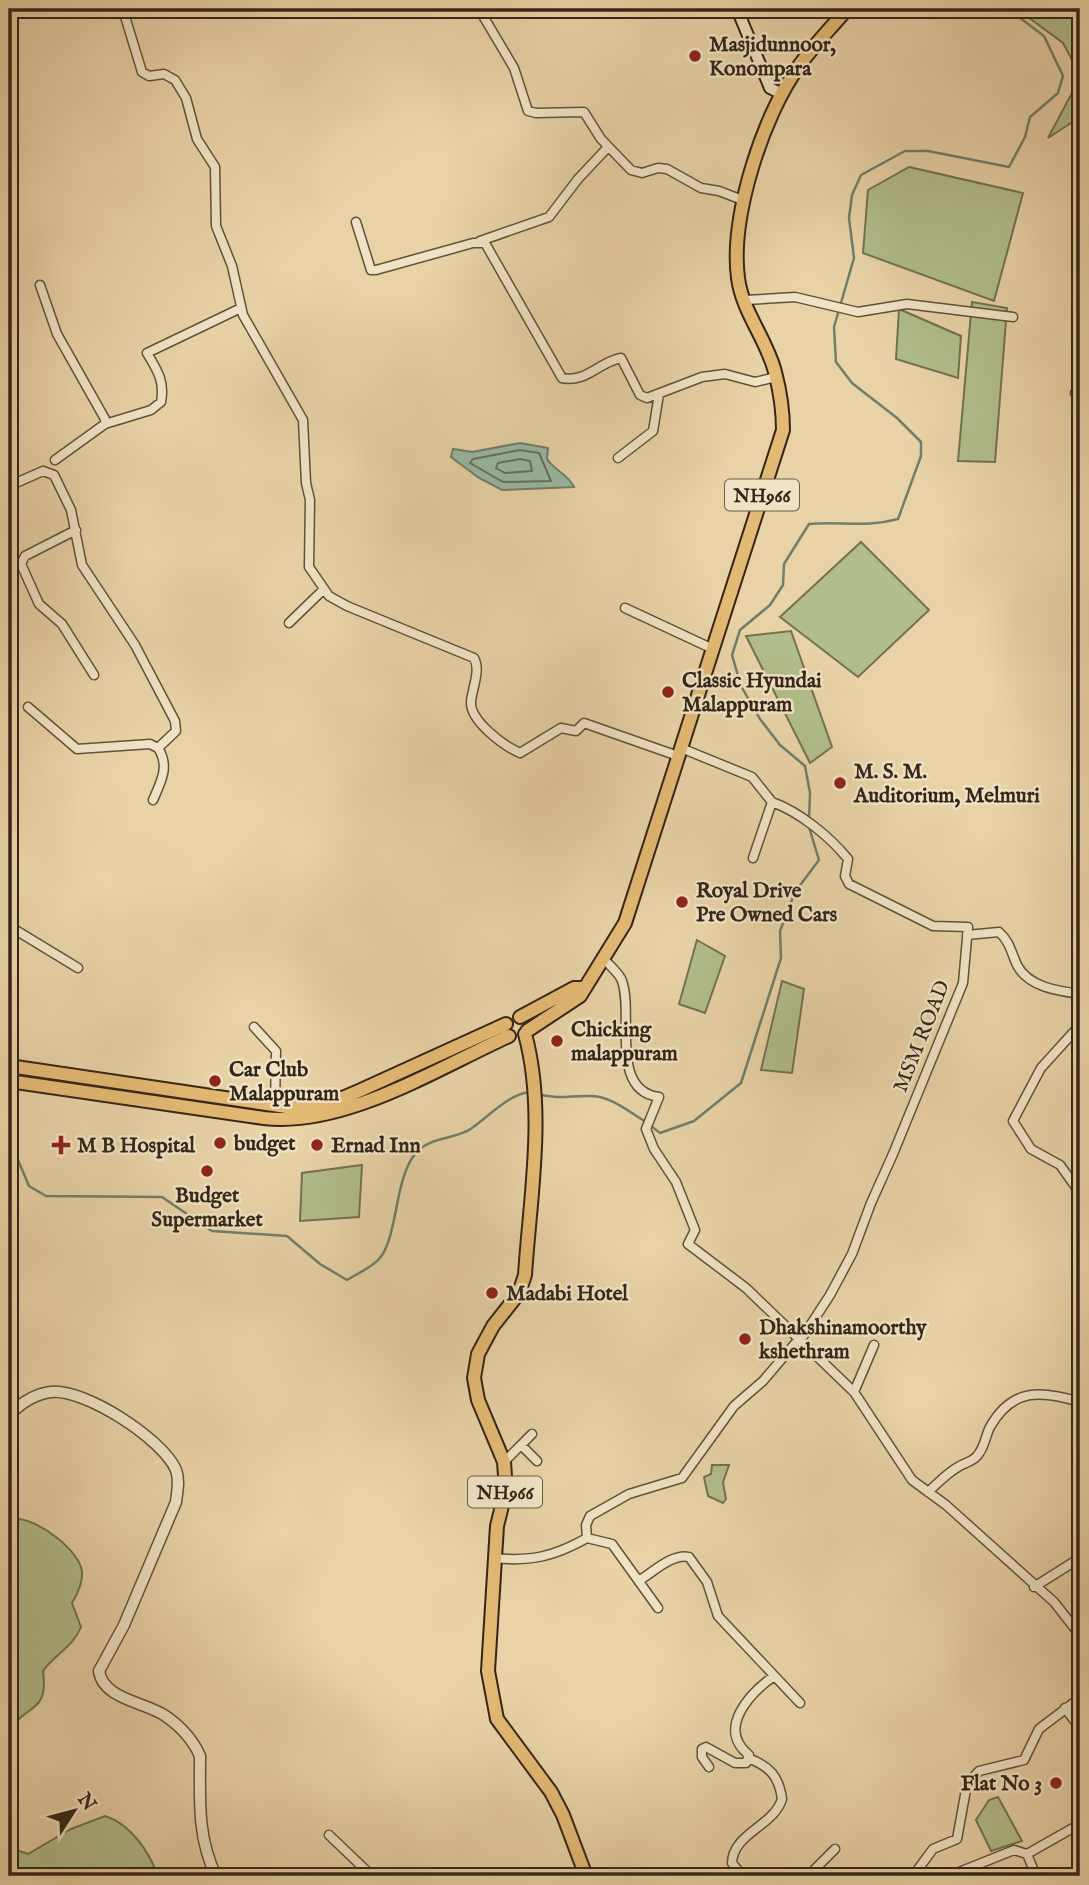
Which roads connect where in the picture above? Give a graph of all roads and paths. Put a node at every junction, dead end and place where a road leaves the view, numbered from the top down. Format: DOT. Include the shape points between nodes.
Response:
graph roads {
  1 [pos="479,9"];
  2 [pos="737,9"];
  3 [pos="847,9"];
  4 [pos="124,13"];
  5 [pos="776,96"];
  6 [pos="608,147"];
  7 [pos="745,201"];
  8 [pos="356,222"];
  9 [pos="480,241"];
  10 [pos="40,285"];
  11 [pos="746,300"];
  12 [pos="241,308"];
  13 [pos="1013,317"];
  14 [pos="776,377"];
  15 [pos="1080,388"];
  16 [pos="659,394"];
  17 [pos="1080,396"];
  18 [pos="105,424"];
  19 [pos="618,458"];
  20 [pos="47,470"];
  21 [pos="9,486"];
  22 [pos="76,530"];
  23 [pos="323,590"];
  24 [pos="625,608"];
  25 [pos="289,623"];
  26 [pos="713,649"];
  27 [pos="94,675"];
  28 [pos="28,707"];
  29 [pos="158,748"];
  30 [pos="679,752"];
  31 [pos="153,800"];
  32 [pos="772,802"];
  33 [pos="753,858"];
  34 [pos="9,926"];
  35 [pos="967,935"];
  36 [pos="605,960"];
  37 [pos="78,968"];
  38 [pos="584,988"];
  39 [pos="1080,994"];
  40 [pos="1080,1025"];
  41 [pos="254,1027"];
  42 [pos="516,1033"];
  43 [pos="12,1066"];
  44 [pos="10,1081"];
  45 [pos="275,1107"];
  46 [pos="1080,1193"];
  47 [pos="799,1340"];
  48 [pos="874,1345"];
  49 [pos="854,1392"];
  50 [pos="1080,1402"];
  51 [pos="9,1415"];
  52 [pos="532,1434"];
  53 [pos="521,1445"];
  54 [pos="537,1461"];
  55 [pos="504,1462"];
  56 [pos="929,1492"];
  57 [pos="587,1538"];
  58 [pos="495,1558"];
  59 [pos="1080,1558"];
  60 [pos="640,1580"];
  61 [pos="1034,1587"];
  62 [pos="658,1608"];
  63 [pos="1080,1635"];
  64 [pos="775,1676"];
  65 [pos="1080,1698"];
  66 [pos="800,1703"];
  67 [pos="1065,1708"];
  68 [pos="1080,1728"];
  69 [pos="748,1758"];
  70 [pos="709,1767"];
  71 [pos="1080,1824"];
  72 [pos="329,1835"];
  73 [pos="835,1849"];
  74 [pos="1027,1854"];
  75 [pos="974,1872"];
  76 [pos="216,1876"];
  77 [pos="372,1876"];
  78 [pos="586,1876"];
  79 [pos="744,1876"];
  80 [pos="808,1876"];
  81 [pos="913,1876"];
  82 [pos="949,1876"];
  83 [pos="1036,1876"];
  1 -- 6 [label="street" via="510,60 528,111 584,112"];
  2 -- 5 [label="main road"];
  3 -- 5 [label="highway, NH966"];
  4 -- 12 [label="street" via="142,72 175,80 186,98 197,139 215,167 216,226 232,266"];
  5 -- 7 [label="highway, NH966"];
  6 -- 7 [label="street" via="631,170 667,169 701,188"];
  6 -- 9 [label="street" via="549,217"];
  7 -- 11 [label="highway, NH966" via="738,279"];
  8 -- 9 [label="street" via="367,261 376,271"];
  9 -- 16 [label="street" via="562,378 581,378 621,358 640,395"];
  10 -- 18 [label="street" via="57,334"];
  11 -- 13 [label="street" via="795,297 858,312 907,304"];
  11 -- 14 [label="highway, NH966"];
  12 -- 18 [label="street" via="148,353 164,388 161,402 151,410"];
  12 -- 23 [label="street" via="303,420 310,500 309,567"];
  14 -- 16 [label="street" via="755,382 725,374 702,377"];
  14 -- 26 [label="highway, NH966" via="783,430"];
  15 -- 17 [label="street" via="1075,393"];
  16 -- 19 [label="street" via="653,432"];
  18 -- 20 [label="street" via="53,456"];
  20 -- 21 [label="street"];
  20 -- 22 [label="street" via="61,486"];
  22 -- 27 [label="street" via="25,556 21,564 38,604 62,624"];
  22 -- 29 [label="street" via="82,565 135,645 174,721 176,731"];
  23 -- 25 [label="street"];
  23 -- 30 [label="street" via="347,606 474,658 476,676 470,705 475,716 508,748 520,753 561,728 576,731 584,723"];
  24 -- 26 [label="street"];
  26 -- 30 [label="highway, NH966"];
  28 -- 29 [label="street" via="77,749 150,744"];
  29 -- 31 [label="street" via="165,763"];
  30 -- 32 [label="street" via="752,777"];
  30 -- 36 [label="highway, NH966" via="625,923"];
  32 -- 33 [label="street"];
  32 -- 35 [label="street" via="787,807 838,848 848,859 845,876 849,884 933,926 968,927"];
  34 -- 37 [label="street"];
  35 -- 39 [label="street" via="999,932 1009,941 1019,969 1028,978 1046,988"];
  35 -- 47 [label="street, MSM ROAD" via="963,983 852,1254"];
  36 -- 38 [label="highway, NH966"];
  36 -- 47 [label="street" via="622,980 630,1075 640,1090 659,1097 646,1129 676,1182 695,1230 688,1244 746,1288"];
  38 -- 42 [label="highway, NH966" via="580,996"];
  38 -- 42 [label="highway" via="511,1018"];
  40 -- 46 [label="street" via="1041,1068 1013,1121 1031,1149 1059,1165"];
  41 -- 45 [label="street" via="275,1047"];
  42 -- 44 [label="highway" via="347,1110 303,1120"];
  42 -- 45 [label="highway" via="340,1099"];
  42 -- 55 [label="highway, NH966" via="534,1071 525,1275 519,1293 478,1354 474,1378 478,1400"];
  43 -- 44 [label="highway"];
  43 -- 45 [label="highway"];
  47 -- 49 [label="street"];
  47 -- 57 [label="street, MSM ROAD" via="734,1406 682,1478 629,1494 590,1516"];
  48 -- 49 [label="street"];
  49 -- 56 [label="street" via="912,1480"];
  50 -- 56 [label="street" via="1017,1396 1001,1408 974,1459"];
  51 -- 76 [label="street" via="30,1399 51,1392 72,1394 111,1412 150,1439 176,1471 176,1502 124,1625 99,1671 106,1687 162,1714 196,1747 200,1756 200,1829"];
  52 -- 53 [label="street"];
  53 -- 54 [label="street"];
  53 -- 55 [label="street"];
  55 -- 58 [label="highway, NH966" via="506,1490"];
  56 -- 61 [label="street"];
  57 -- 58 [label="street" via="540,1559"];
  57 -- 60 [label="street" via="612,1544"];
  58 -- 78 [label="highway, NH966" via="488,1671 497,1718 551,1792"];
  59 -- 61 [label="street"];
  60 -- 62 [label="street"];
  60 -- 64 [label="street" via="681,1555 689,1557 707,1582 718,1616"];
  61 -- 63 [label="street" via="1054,1602"];
  64 -- 66 [label="street"];
  64 -- 69 [label="street" via="743,1703 735,1730"];
  65 -- 67 [label="street"];
  67 -- 68 [label="street"];
  67 -- 81 [label="street" via="1039,1729 1024,1760 979,1771 967,1784 957,1839 933,1849"];
  69 -- 70 [label="street" via="746,1763 735,1763 706,1747 702,1758"];
  69 -- 79 [label="street" via="775,1775 782,1799 772,1818 747,1835 732,1855 732,1863"];
  71 -- 74 [label="street"];
  72 -- 77 [label="street"];
  73 -- 80 [label="street"];
  74 -- 75 [label="street" via="1014,1850"];
  74 -- 83 [label="street"];
  75 -- 82 [label="street"];
}
